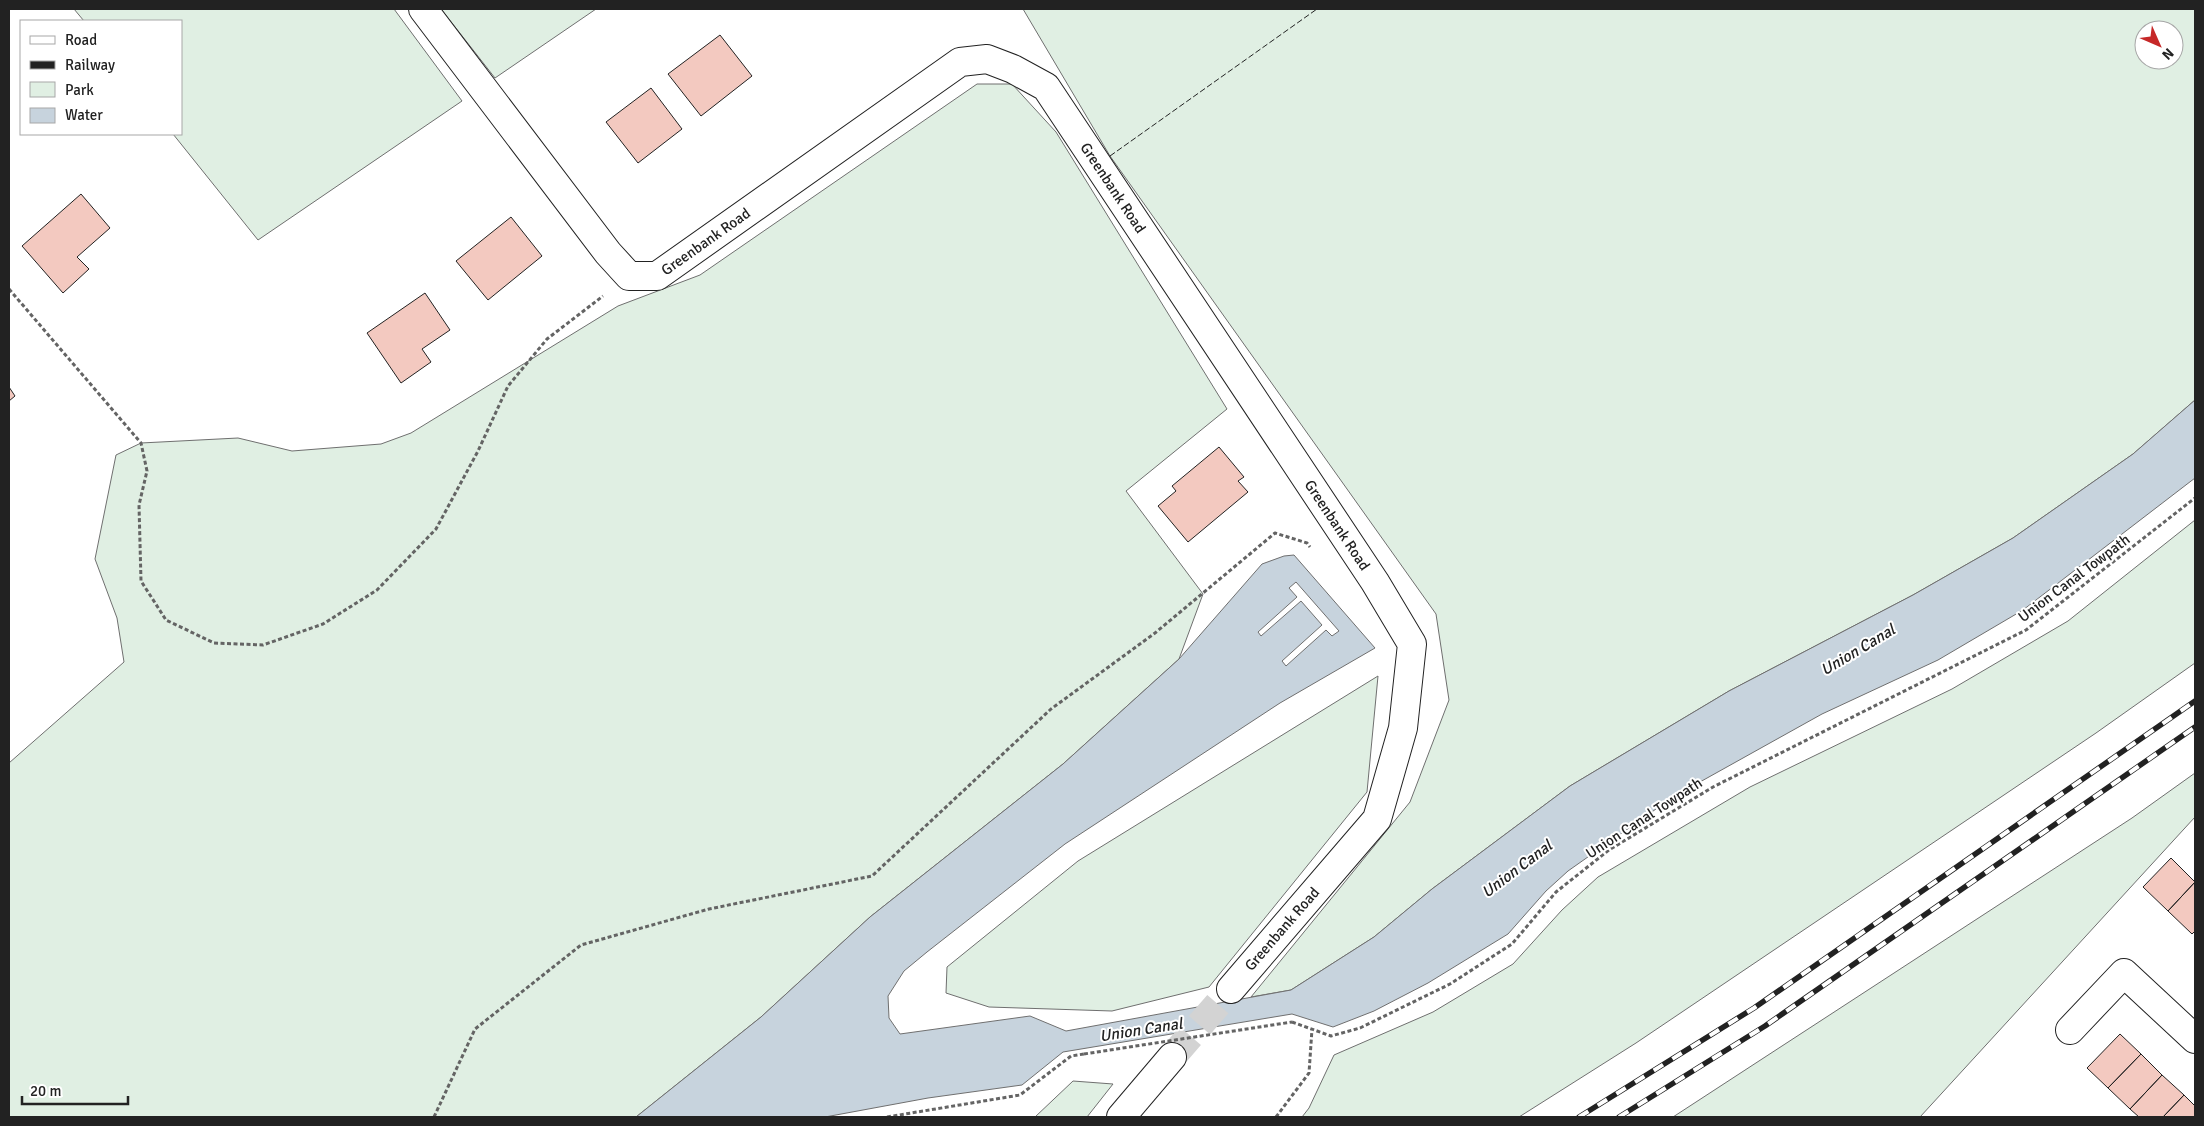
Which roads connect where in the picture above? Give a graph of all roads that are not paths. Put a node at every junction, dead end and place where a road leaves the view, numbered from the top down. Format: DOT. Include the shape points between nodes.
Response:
graph roads {
  1 [pos="424,9"];
  2 [pos="1231,990"];
  3 [pos="2070,1030"];
  4 [pos="2195,1039"];
  5 [pos="1172,1057"];
  6 [pos="1121,1117"];
  1 -- 2 [label="street, Greenbank Road" via="608,253 629,276 656,276 960,62 987,58 1046,87 1375,582 1412,644 1403,728 1377,819"];
  3 -- 4 [label="street" via="2124,972"];
  5 -- 6 [label="street"];
}
